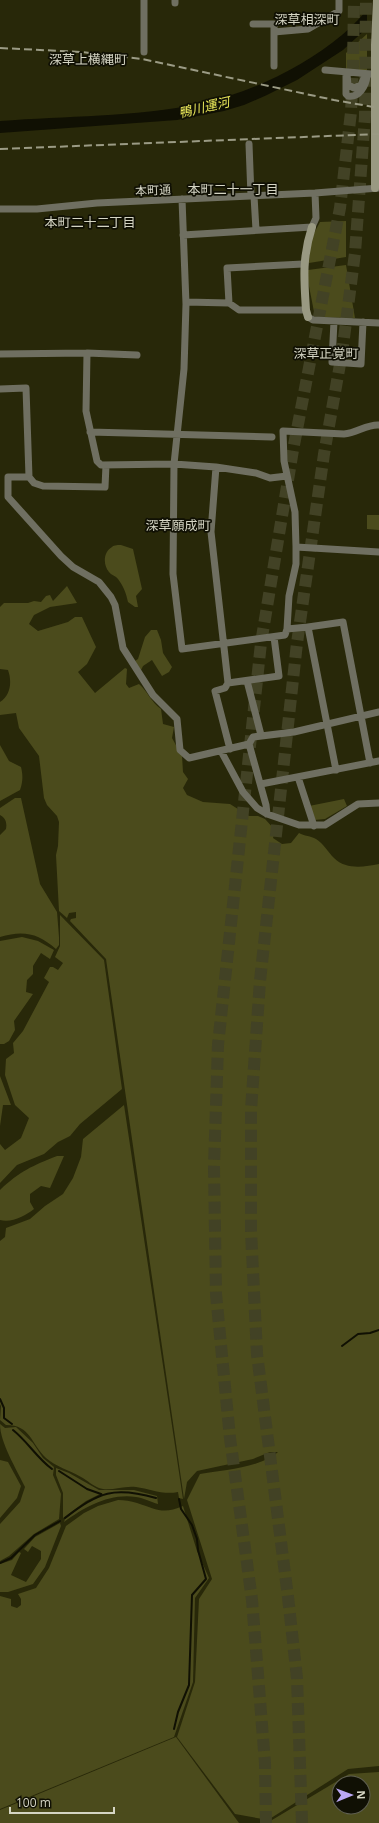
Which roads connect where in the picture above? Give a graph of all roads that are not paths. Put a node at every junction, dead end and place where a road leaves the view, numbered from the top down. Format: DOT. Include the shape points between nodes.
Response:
graph roads {
  1 [pos="144,0"];
  2 [pos="339,0"];
  3 [pos="377,0"];
  4 [pos="253,24"];
  5 [pos="376,25"];
  6 [pos="274,32"];
  7 [pos="144,52"];
  8 [pos="274,66"];
  9 [pos="325,70"];
  10 [pos="352,72"];
  11 [pos="372,78"];
  12 [pos="249,144"];
  13 [pos="377,188"];
  14 [pos="315,193"];
  15 [pos="252,196"];
  16 [pos="182,199"];
  17 [pos="0,208"];
  18 [pos="312,227"];
  19 [pos="256,230"];
  20 [pos="183,235"];
  21 [pos="303,264"];
  22 [pos="186,302"];
  23 [pos="229,303"];
  24 [pos="307,314"];
  25 [pos="334,321"];
  26 [pos="363,322"];
  27 [pos="379,322"];
  28 [pos="87,353"];
  29 [pos="0,354"];
  30 [pos="137,355"];
  31 [pos="0,390"];
  32 [pos="379,425"];
  33 [pos="90,432"];
  34 [pos="177,433"];
  35 [pos="272,437"];
  36 [pos="174,464"];
  37 [pos="106,465"];
  38 [pos="216,468"];
  39 [pos="29,476"];
  40 [pos="287,476"];
  41 [pos="296,547"];
  42 [pos="379,552"];
  43 [pos="308,627"];
  44 [pos="287,629"];
  45 [pos="274,637"];
  46 [pos="223,644"];
  47 [pos="247,680"];
  48 [pos="228,683"];
  49 [pos="379,712"];
  50 [pos="361,716"];
  51 [pos="327,723"];
  52 [pos="261,735"];
  53 [pos="250,744"];
  54 [pos="230,749"];
  55 [pos="221,751"];
  56 [pos="379,761"];
  57 [pos="370,763"];
  58 [pos="336,770"];
  59 [pos="298,777"];
  60 [pos="261,784"];
  61 [pos="379,803"];
  62 [pos="267,814"];
  63 [pos="314,826"];
  1 -- 7 [label="street"];
  2 -- 6 [label="street" via="339,11 308,29"];
  3 -- 5 [label="street"];
  4 -- 6 [label="street" via="274,24"];
  5 -- 11 [label="street"];
  6 -- 8 [label="street"];
  9 -- 10 [label="street"];
  10 -- 11 [label="street"];
  10 -- 11 [label="street" via="349,80 353,85"];
  11 -- 11 [label="street" via="365,76 361,85 354,88 348,85 346,74 345,87 348,96 354,96 364,89"];
  11 -- 13 [label="street"];
  12 -- 15 [label="street"];
  13 -- 14 [label="street, 本町通"];
  14 -- 15 [label="street, 本町通"];
  14 -- 18 [label="street" via="316,218"];
  15 -- 16 [label="street, 本町通"];
  15 -- 19 [label="street"];
  16 -- 17 [label="street, 本町通" via="37,209"];
  16 -- 20 [label="street"];
  18 -- 19 [label="street"];
  18 -- 21 [label="street"];
  19 -- 20 [label="street"];
  20 -- 22 [label="street"];
  21 -- 23 [label="street" via="227,268"];
  21 -- 24 [label="street"];
  22 -- 23 [label="street"];
  22 -- 34 [label="street" via="184,369"];
  23 -- 24 [label="street" via="239,310"];
  24 -- 25 [label="street" via="313,320"];
  25 -- 26 [label="street"];
  25 -- 26 [label="street" via="332,362 361,364"];
  26 -- 27 [label="street"];
  28 -- 29 [label="street"];
  28 -- 30 [label="street"];
  28 -- 33 [label="street" via="86,411"];
  31 -- 39 [label="street" via="26,388"];
  32 -- 40 [label="street" via="371,424 353,433 344,434 282,431"];
  33 -- 34 [label="street"];
  33 -- 37 [label="street" via="97,461 101,465"];
  34 -- 35 [label="street"];
  34 -- 36 [label="street"];
  36 -- 37 [label="street"];
  36 -- 38 [label="street"];
  36 -- 46 [label="street" via="173,574 182,649"];
  37 -- 39 [label="street" via="105,486 43,486 34,483"];
  38 -- 40 [label="street" via="256,473 270,478"];
  38 -- 46 [label="street" via="211,532"];
  39 -- 55 [label="street" via="8,477 8,497 61,556 73,567 99,582 111,597 115,605 123,648 153,695 177,719 180,750 189,758"];
  40 -- 41 [label="street" via="295,512"];
  41 -- 42 [label="street"];
  41 -- 44 [label="street"];
  43 -- 44 [label="street"];
  43 -- 50 [label="street" via="343,622"];
  43 -- 51 [label="street"];
  44 -- 45 [label="street" via="285,635"];
  45 -- 46 [label="street"];
  45 -- 47 [label="street" via="279,676"];
  46 -- 48 [label="street"];
  47 -- 48 [label="street"];
  47 -- 52 [label="street"];
  48 -- 54 [label="street" via="225,688 215,692"];
  49 -- 50 [label="street"];
  50 -- 51 [label="street"];
  50 -- 57 [label="street"];
  51 -- 52 [label="street" via="294,732"];
  51 -- 58 [label="street"];
  52 -- 53 [label="street" via="253,737"];
  53 -- 54 [label="street"];
  53 -- 60 [label="street"];
  54 -- 55 [label="street"];
  55 -- 62 [label="street" via="243,792 257,808"];
  56 -- 57 [label="street"];
  57 -- 58 [label="street"];
  58 -- 59 [label="street"];
  59 -- 60 [label="street"];
  59 -- 63 [label="street"];
  60 -- 62 [label="street"];
  61 -- 63 [label="street" via="358,804 325,825"];
  62 -- 63 [label="street" via="299,825"];
}
